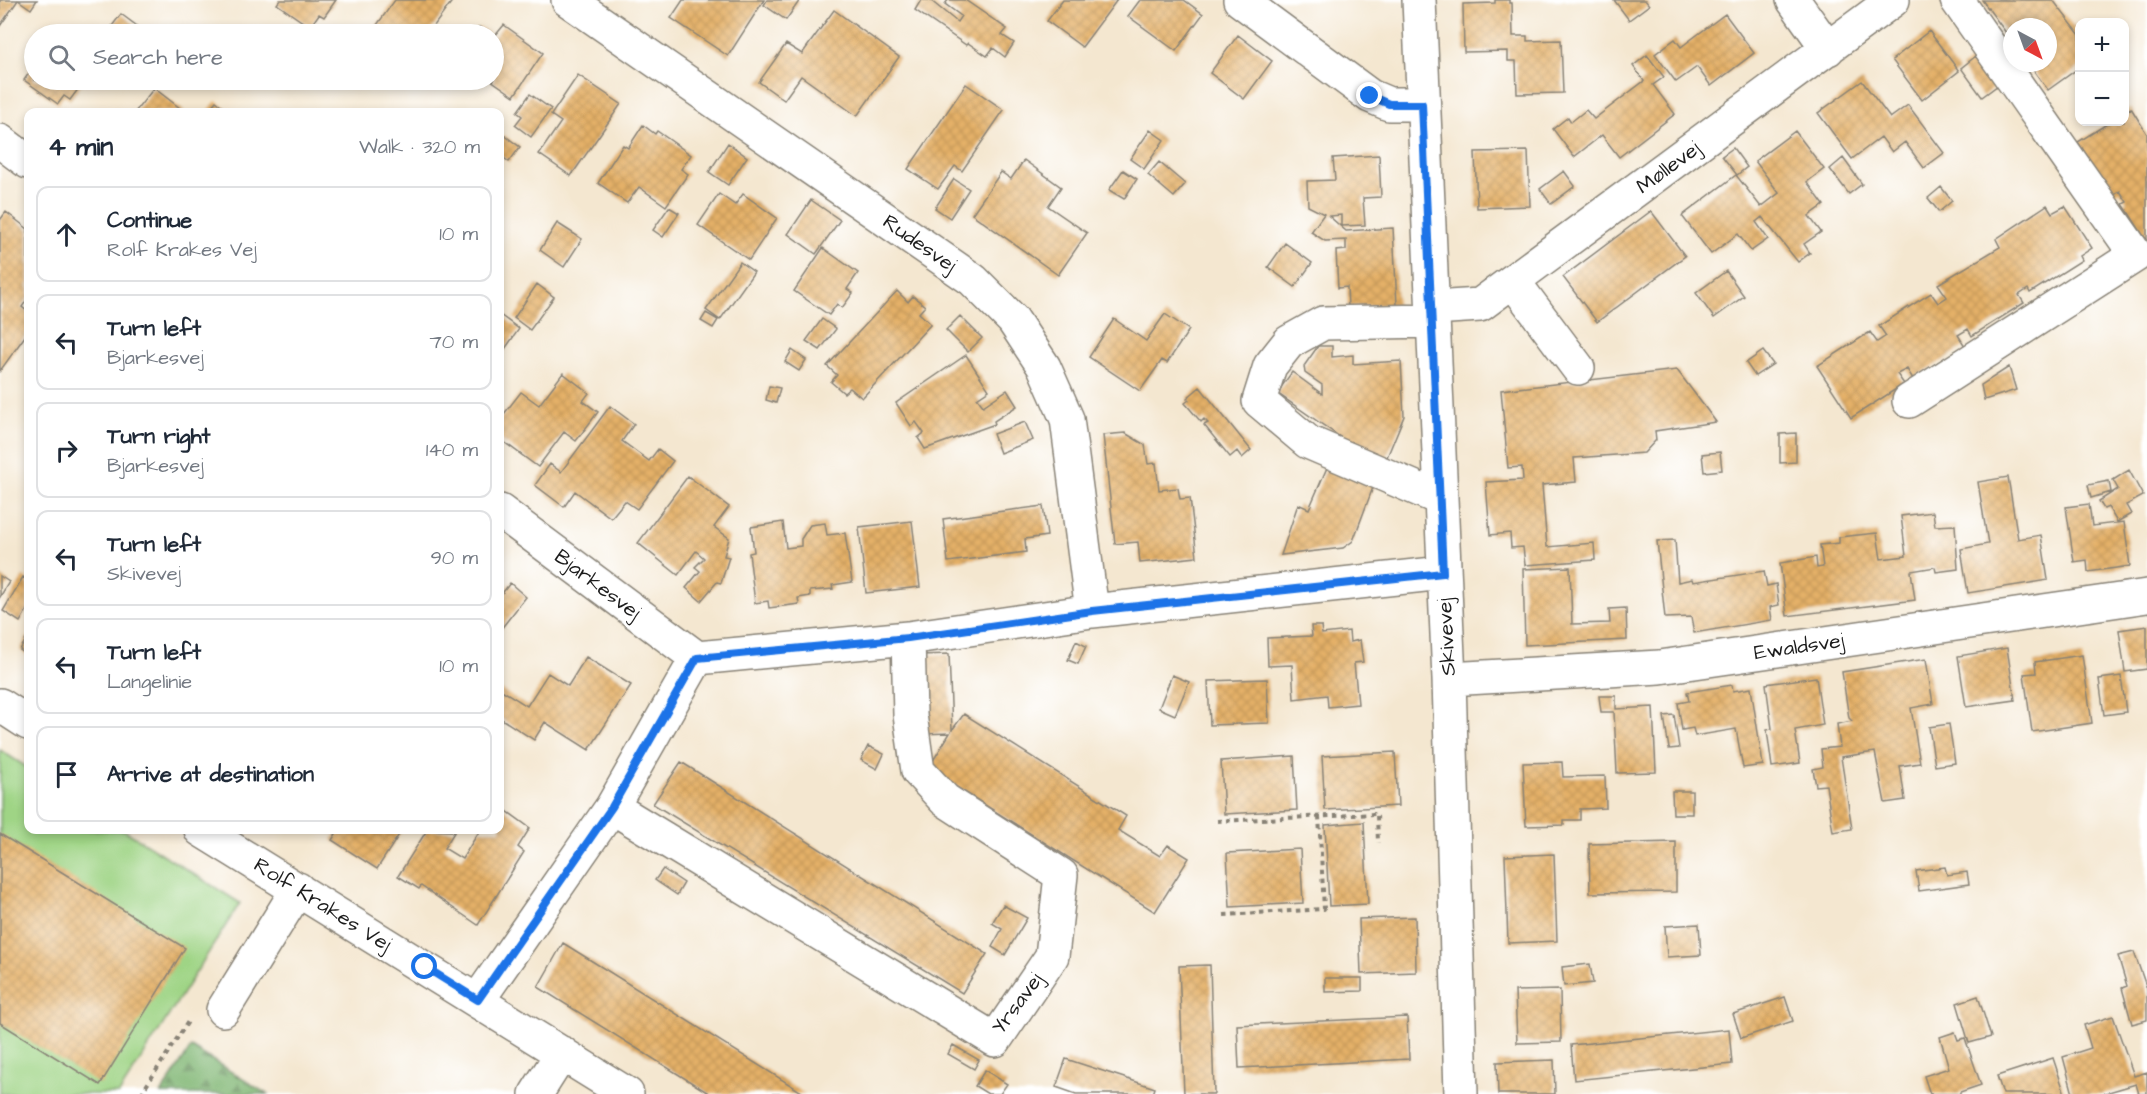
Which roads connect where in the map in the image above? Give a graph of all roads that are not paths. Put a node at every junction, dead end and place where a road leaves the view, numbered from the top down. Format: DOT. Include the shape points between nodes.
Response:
graph roads {
  1 [pos="568,0"];
  2 [pos="1240,0"];
  3 [pos="1419,0"];
  4 [pos="1793,0"];
  5 [pos="1893,0"];
  6 [pos="1957,0"];
  7 [pos="1828,48"];
  8 [pos="1422,104"];
  9 [pos="0,141"];
  10 [pos="24,159"];
  11 [pos="1513,281"];
  12 [pos="1433,314"];
  13 [pos="1578,368"];
  14 [pos="1908,401"];
  15 [pos="1441,499"];
  16 [pos="504,514"];
  17 [pos="1443,573"];
  18 [pos="2147,596"];
  19 [pos="1092,611"];
  20 [pos="908,638"];
  21 [pos="697,658"];
  22 [pos="1449,679"];
  23 [pos="0,705"];
  24 [pos="24,720"];
  25 [pos="612,807"];
  26 [pos="208,834"];
  27 [pos="298,889"];
  28 [pos="478,1000"];
  29 [pos="223,1010"];
  30 [pos="562,1053"];
  31 [pos="536,1094"];
  32 [pos="627,1094"];
  33 [pos="1461,1094"];
  1 -- 19 [label="street, Rudesvej" via="973,280 1013,320 1044,367 1067,419"];
  2 -- 8 [label="street" via="1370,96 1389,104"];
  3 -- 8 [label="street, Skivevej"];
  4 -- 7 [label="street"];
  5 -- 7 [label="street, Møllevej"];
  6 -- 14 [label="street" via="2136,255"];
  7 -- 11 [label="street, Møllevej"];
  8 -- 12 [label="street, Skivevej"];
  9 -- 10 [label="street"];
  11 -- 12 [label="street, Møllevej" via="1480,305"];
  11 -- 13 [label="street"];
  12 -- 15 [label="street, Skivevej"];
  12 -- 15 [label="street, Møllevej" via="1323,323 1289,342 1270,366 1259,401 1308,442"];
  15 -- 17 [label="street, Skivevej"];
  16 -- 21 [label="street, Bjarkesvej"];
  17 -- 19 [label="street"];
  17 -- 22 [label="street, Skivevej"];
  18 -- 22 [label="street, Ewaldsvej" via="1660,667"];
  19 -- 20 [label="street"];
  20 -- 21 [label="street"];
  20 -- 25 [label="street, Yrsavej" via="910,715 918,771 945,800 1061,875 1052,956 995,1040"];
  21 -- 25 [label="street"];
  22 -- 33 [label="street, Skivevej"];
  23 -- 24 [label="street"];
  25 -- 28 [label="street"];
  26 -- 27 [label="street, Rolf Krakes Vej"];
  27 -- 28 [label="street, Rolf Krakes Vej"];
  27 -- 29 [label="street"];
  28 -- 30 [label="street, Rolf Krakes Vej"];
  30 -- 31 [label="street"];
  30 -- 32 [label="street, Rolf Krakes Vej"];
}
